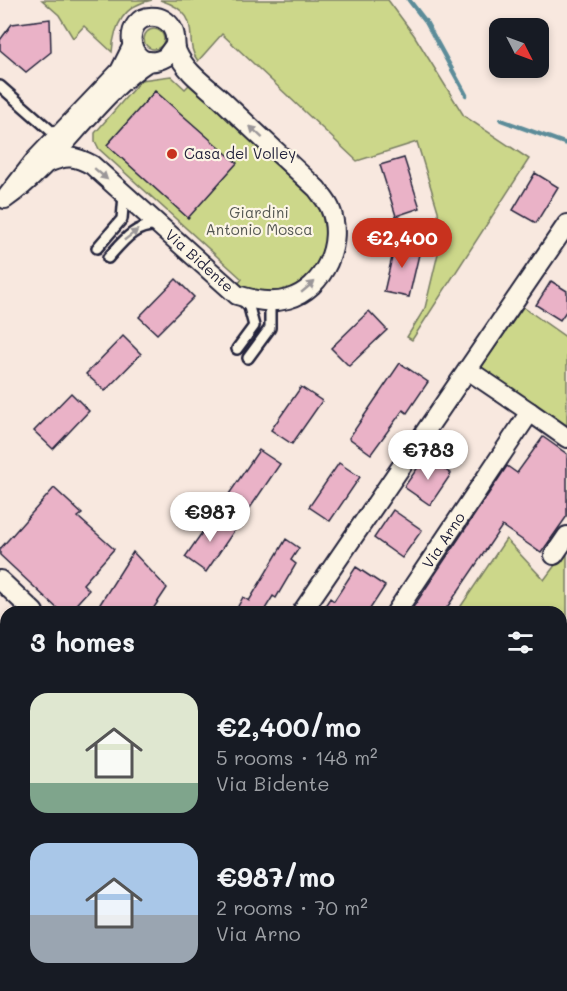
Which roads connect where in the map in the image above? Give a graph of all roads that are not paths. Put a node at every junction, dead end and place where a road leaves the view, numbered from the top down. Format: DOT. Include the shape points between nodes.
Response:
graph roads {
  1 [pos="174,46"];
  2 [pos="132,47"];
  3 [pos="149,61"];
  4 [pos="0,86"];
  5 [pos="58,137"];
  6 [pos="50,162"];
  7 [pos="124,193"];
  8 [pos="3,202"];
  9 [pos="567,224"];
  10 [pos="160,226"];
  11 [pos="97,248"];
  12 [pos="108,258"];
  13 [pos="237,295"];
  14 [pos="270,302"];
  15 [pos="237,349"];
  16 [pos="248,358"];
  17 [pos="468,370"];
  18 [pos="530,412"];
  19 [pos="567,438"];
  20 [pos="567,536"];
  21 [pos="554,555"];
  22 [pos="0,580"];
  23 [pos="28,606"];
  24 [pos="306,606"];
  25 [pos="400,606"];
  1 -- 2 [label="street, Via Bidente" via="170,24 156,17 136,25"];
  1 -- 3 [label="street, Via Bidente" via="166,57"];
  14 -- 1 [label="street, Via Bidente, one-way" via="303,292 320,277 332,256 335,232 330,207 317,189 190,72"];
  2 -- 3 [label="street"];
  2 -- 5 [label="street, Via Bidente" via="120,70"];
  3 -- 6 [label="street, Via Bidente" via="126,79"];
  4 -- 5 [label="lane"];
  5 -- 8 [label="street, Via Bidente"];
  6 -- 7 [label="street, Via Bidente, one-way" via="66,155 78,158"];
  6 -- 8 [label="street, Via Bidente"];
  7 -- 10 [label="street, Via Bidente"];
  7 -- 11 [label="lane" via="122,219"];
  9 -- 17 [label="street"];
  12 -- 10 [label="lane, one-way" via="135,230"];
  10 -- 13 [label="street, Via Bidente"];
  13 -- 14 [label="street, Via Bidente"];
  13 -- 15 [label="lane" via="249,307 254,326"];
  14 -- 16 [label="lane" via="270,328"];
  17 -- 18 [label="street"];
  17 -- 24 [label="street"];
  18 -- 19 [label="street"];
  18 -- 25 [label="street, Via Arno"];
  20 -- 21 [label="street"];
  22 -- 23 [label="street"];
}
